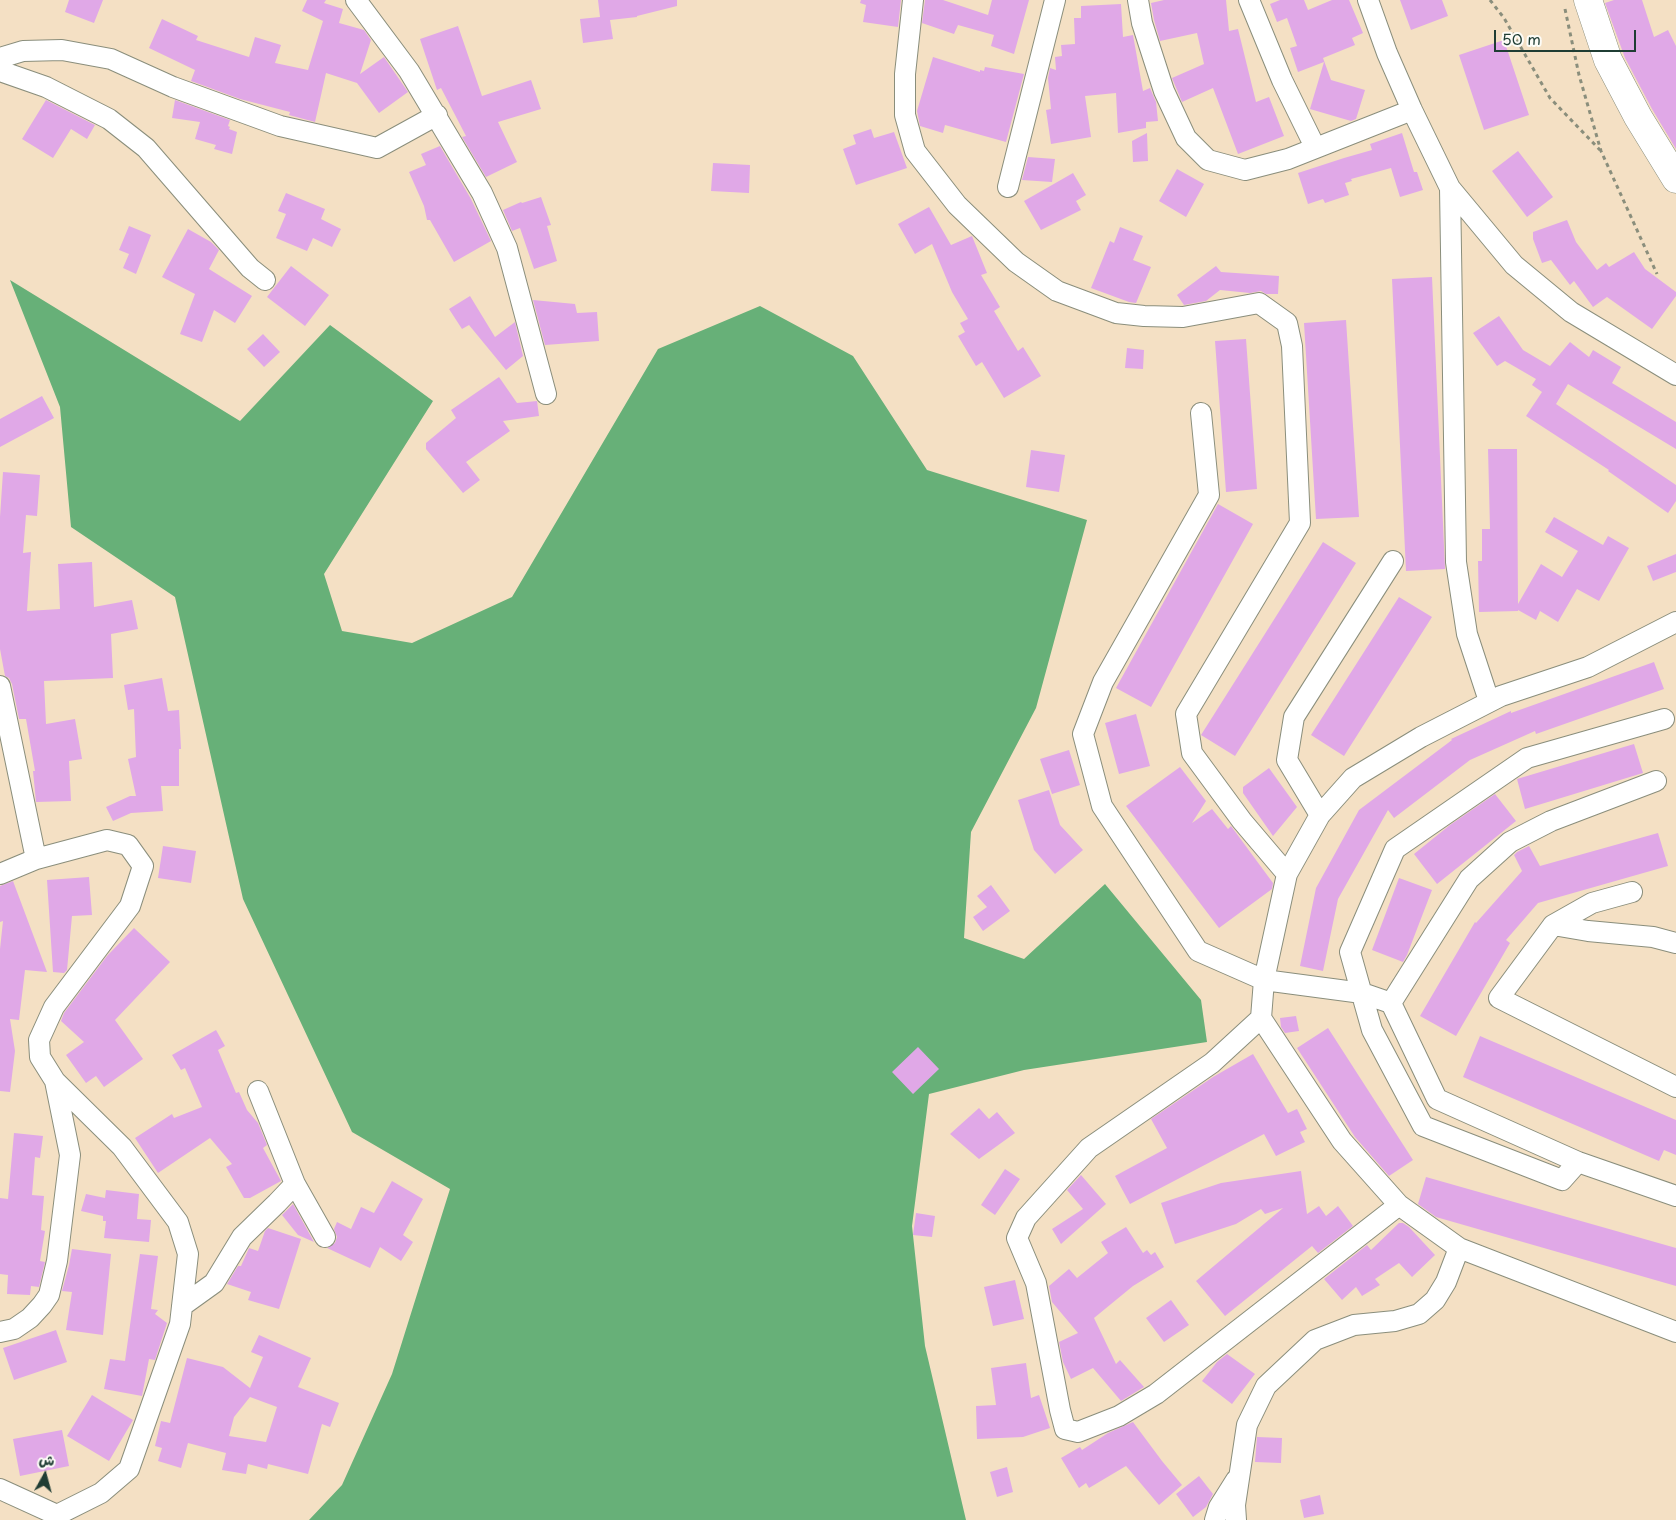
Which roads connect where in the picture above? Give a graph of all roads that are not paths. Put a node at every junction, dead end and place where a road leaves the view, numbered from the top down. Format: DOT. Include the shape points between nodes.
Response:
graph roads {
  1 [pos="356,0"];
  2 [pos="914,0"];
  3 [pos="1055,0"];
  4 [pos="1138,0"];
  5 [pos="1249,0"];
  6 [pos="1368,0"];
  7 [pos="1577,3"];
  8 [pos="0,58"];
  9 [pos="0,72"];
  10 [pos="1412,110"];
  11 [pos="437,115"];
  12 [pos="1316,147"];
  13 [pos="1676,179"];
  14 [pos="1008,188"];
  15 [pos="1450,188"];
  16 [pos="265,280"];
  17 [pos="1676,375"];
  18 [pos="546,394"];
  19 [pos="1201,414"];
  20 [pos="1394,561"];
  21 [pos="1676,622"];
  22 [pos="0,686"];
  23 [pos="1489,702"];
  24 [pos="1664,719"];
  25 [pos="1656,781"];
  26 [pos="1320,815"];
  27 [pos="36,859"];
  28 [pos="0,874"];
  29 [pos="1287,874"];
  30 [pos="1632,892"];
  31 [pos="1553,925"];
  32 [pos="1676,943"];
  33 [pos="1264,980"];
  34 [pos="1362,993"];
  35 [pos="1391,1003"];
  36 [pos="1261,1018"];
  37 [pos="55,1081"];
  38 [pos="1676,1087"];
  39 [pos="258,1091"];
  40 [pos="1578,1162"];
  41 [pos="295,1184"];
  42 [pos="1676,1196"];
  43 [pos="1399,1205"];
  44 [pos="325,1237"];
  45 [pos="1459,1248"];
  46 [pos="182,1306"];
  47 [pos="0,1332"];
  48 [pos="1676,1332"];
  49 [pos="1240,1474"];
  50 [pos="0,1488"];
  51 [pos="1215,1520"];
  52 [pos="1236,1520"];
  1 -- 11 [label="street" via="410,70"];
  2 -- 29 [label="street" via="905,74 905,115 915,151 957,205 1016,262 1057,291 1116,313 1183,317 1259,303 1287,323 1292,346 1300,523 1186,714 1192,753 1242,821"];
  3 -- 14 [label="street"];
  4 -- 12 [label="street" via="1164,91 1186,138 1208,160 1245,170 1288,159"];
  5 -- 12 [label="street" via="1282,80"];
  6 -- 10 [label="street"];
  7 -- 13 [label="street" via="1638,117"];
  8 -- 11 [label="street" via="23,51 62,50 111,59 173,88 280,126 377,148"];
  9 -- 16 [label="street" via="46,87 109,119 146,148 250,268"];
  10 -- 12 [label="street"];
  10 -- 15 [label="street"];
  11 -- 18 [label="street" via="482,193 507,248"];
  15 -- 17 [label="street" via="1514,265 1571,312"];
  15 -- 23 [label="street" via="1456,562 1467,634"];
  19 -- 33 [label="street" via="1209,495 1103,682 1083,734 1102,806 1198,952"];
  20 -- 26 [label="street" via="1294,718 1287,760"];
  21 -- 23 [label="street" via="1588,666"];
  22 -- 27 [label="street"];
  23 -- 26 [label="street" via="1353,778"];
  24 -- 34 [label="street" via="1527,758 1395,849 1350,952"];
  25 -- 35 [label="street" via="1551,821 1510,842 1469,879"];
  26 -- 29 [label="street"];
  27 -- 28 [label="street"];
  27 -- 37 [label="street" via="107,840 128,845 143,866 130,906 54,1007 39,1040 40,1057"];
  29 -- 33 [label="street"];
  30 -- 31 [label="street" via="1592,903"];
  31 -- 32 [label="street" via="1653,937"];
  31 -- 38 [label="street" via="1499,998"];
  33 -- 34 [label="street"];
  33 -- 36 [label="street"];
  34 -- 35 [label="street"];
  34 -- 40 [label="street" via="1372,1030 1423,1126 1562,1180"];
  35 -- 40 [label="street" via="1437,1099"];
  36 -- 43 [label="street" via="1342,1140"];
  36 -- 43 [label="street" via="1212,1063 1089,1148 1026,1218 1018,1238 1036,1283 1066,1429 1078,1432 1119,1416 1156,1394"];
  37 -- 46 [label="street" via="122,1147 178,1222 188,1254"];
  37 -- 47 [label="street" via="70,1155 57,1261 42,1305 14,1329"];
  39 -- 41 [label="street"];
  40 -- 42 [label="street"];
  41 -- 44 [label="street"];
  41 -- 46 [label="street" via="242,1238 214,1283"];
  43 -- 45 [label="street"];
  45 -- 48 [label="street"];
  45 -- 49 [label="street" via="1436,1300 1419,1314 1395,1321 1354,1325 1315,1340 1266,1386 1247,1426"];
  46 -- 50 [label="street" via="180,1324 129,1469 101,1493 57,1515"];
  49 -- 51 [label="street" via="1219,1507"];
  49 -- 52 [label="street"];
}
